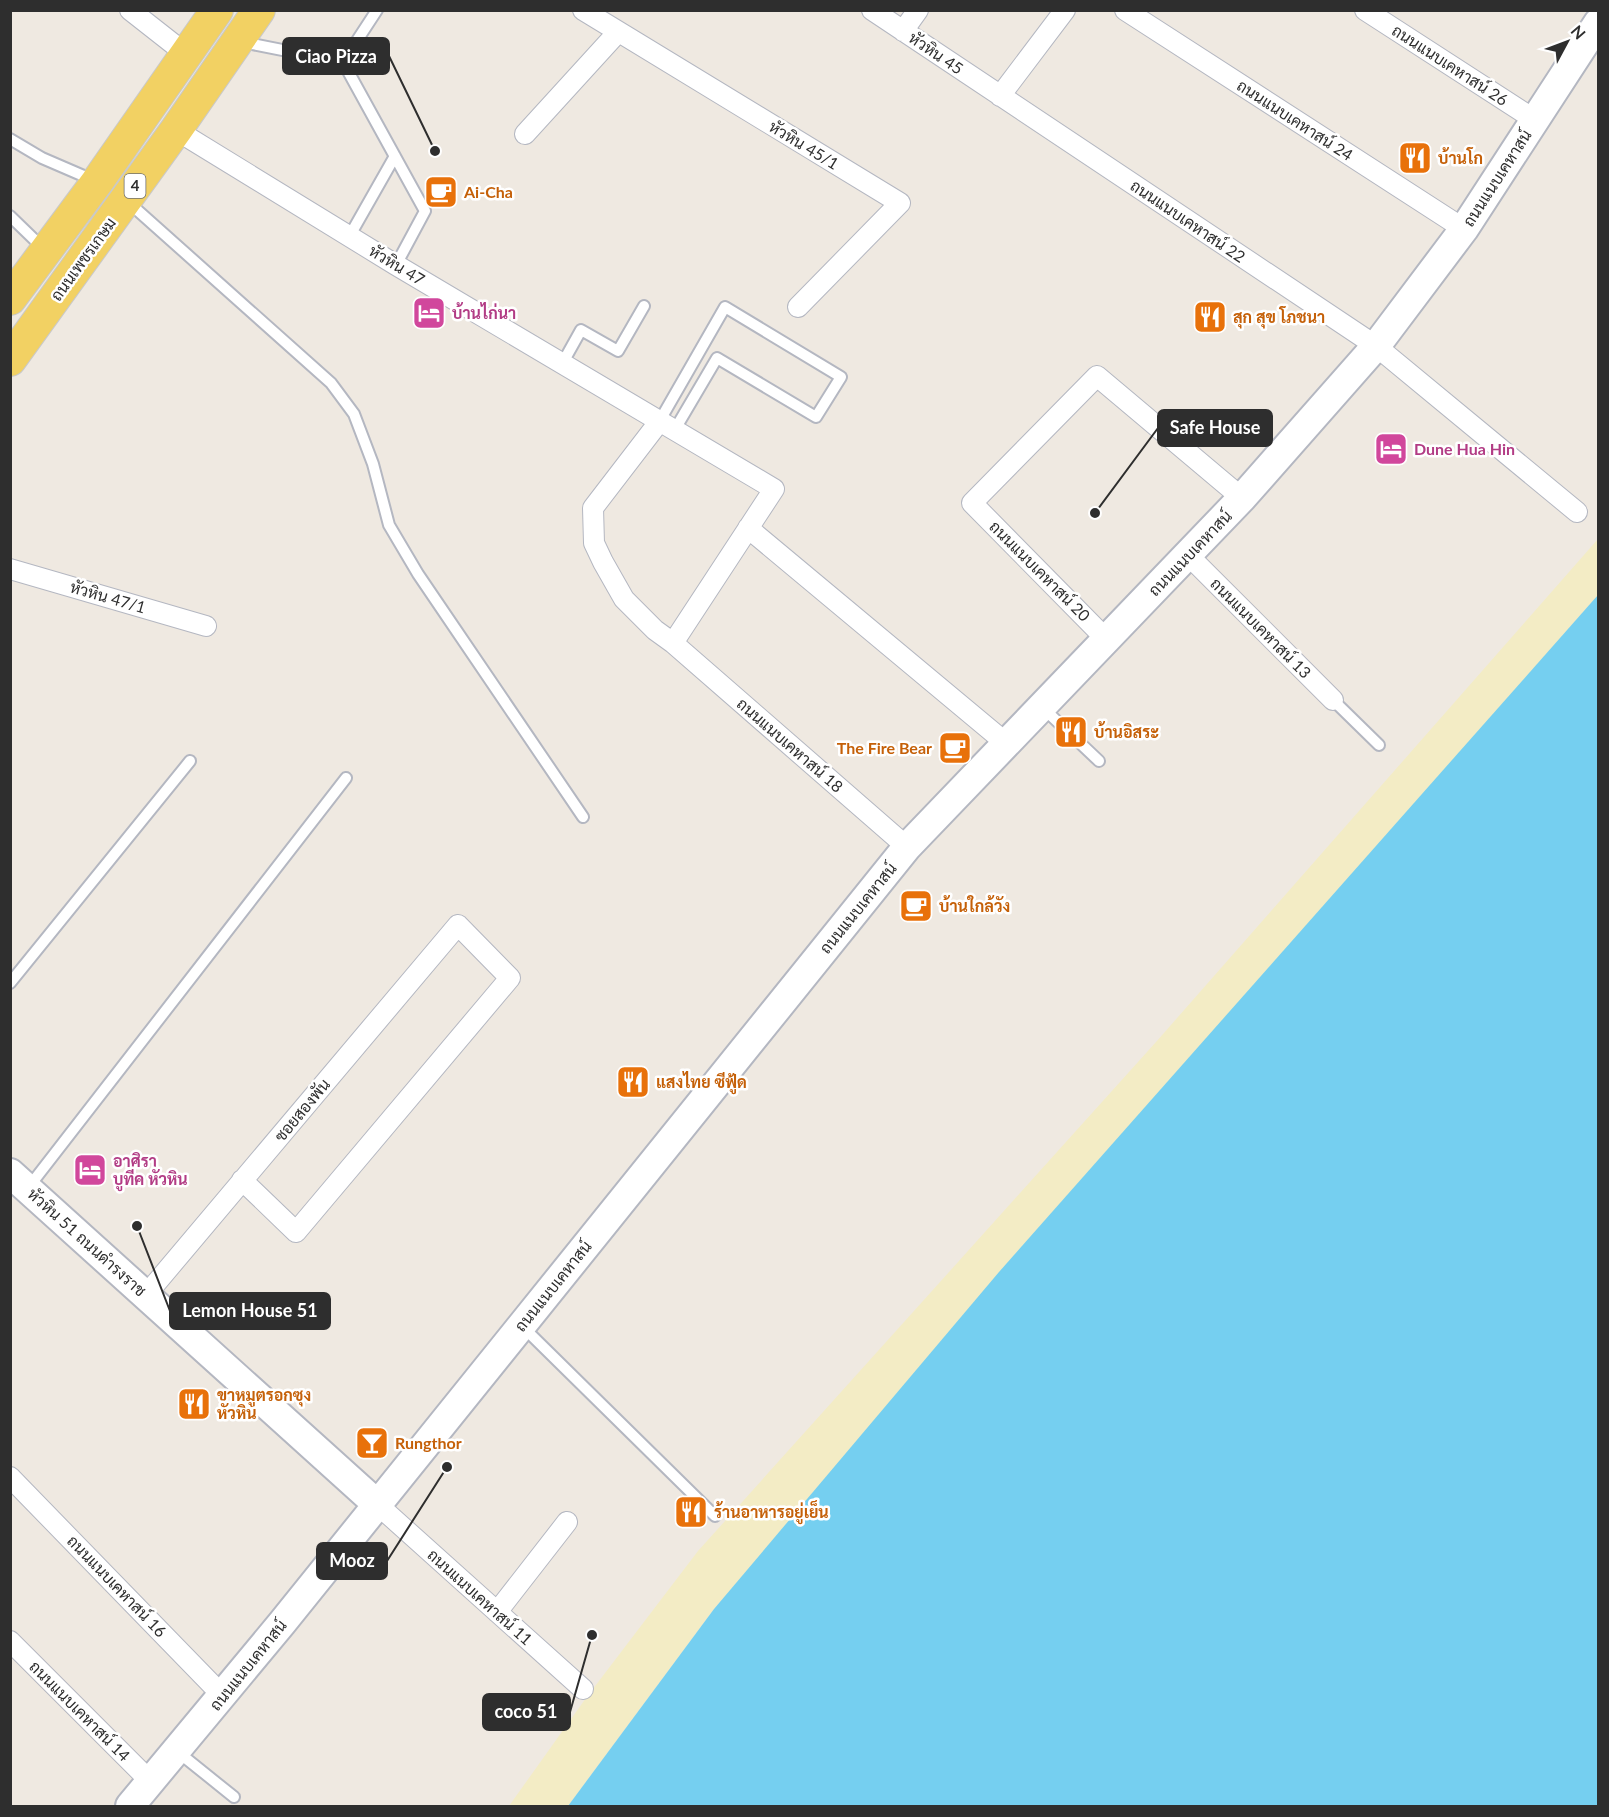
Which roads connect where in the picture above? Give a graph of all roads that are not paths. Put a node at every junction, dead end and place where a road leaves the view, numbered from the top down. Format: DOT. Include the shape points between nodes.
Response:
graph roads {
  1 [pos="130,10"];
  2 [pos="217,10"];
  3 [pos="259,10"];
  4 [pos="377,10"];
  5 [pos="583,10"];
  6 [pos="872,10"];
  7 [pos="918,10"];
  8 [pos="1065,10"];
  9 [pos="1125,10"];
  10 [pos="1365,10"];
  11 [pos="1598,24"];
  12 [pos="903,31"];
  13 [pos="618,32"];
  14 [pos="238,41"];
  15 [pos="186,54"];
  16 [pos="343,62"];
  17 [pos="1000,96"];
  18 [pos="1535,120"];
  19 [pos="176,130"];
  20 [pos="525,134"];
  21 [pos="10,139"];
  22 [pos="395,156"];
  23 [pos="97,182"];
  24 [pos="126,199"];
  25 [pos="10,216"];
  26 [pos="1464,229"];
  27 [pos="349,237"];
  28 [pos="45,251"];
  29 [pos="396,265"];
  30 [pos="10,299"];
  31 [pos="644,306"];
  32 [pos="798,307"];
  33 [pos="1376,346"];
  34 [pos="700,349"];
  35 [pos="717,358"];
  36 [pos="10,360"];
  37 [pos="562,364"];
  38 [pos="667,426"];
  39 [pos="1242,498"];
  40 [pos="1577,512"];
  41 [pos="748,528"];
  42 [pos="1188,555"];
  43 [pos="10,569"];
  44 [pos="206,626"];
  45 [pos="1107,640"];
  46 [pos="673,643"];
  47 [pos="1334,700"];
  48 [pos="1042,707"];
  49 [pos="1007,744"];
  50 [pos="1379,745"];
  51 [pos="190,761"];
  52 [pos="1099,761"];
  53 [pos="346,778"];
  54 [pos="583,818"];
  55 [pos="907,847"];
  56 [pos="10,983"];
  57 [pos="242,1180"];
  58 [pos="19,1181"];
  59 [pos="146,1295"];
  60 [pos="522,1326"];
  61 [pos="10,1477"];
  62 [pos="378,1505"];
  63 [pos="715,1516"];
  64 [pos="567,1522"];
  65 [pos="497,1612"];
  66 [pos="10,1641"];
  67 [pos="583,1689"];
  68 [pos="223,1696"];
  69 [pos="176,1750"];
  70 [pos="150,1781"];
  71 [pos="234,1797"];
  72 [pos="130,1806"];
  1 -- 15 [label="street"];
  2 -- 15 [label="main road, 4"];
  3 -- 14 [label="main road, ถนนเพชรเกษม / 4"];
  4 -- 16 [label="lane"];
  5 -- 13 [label="street, หัวหิน 45/1"];
  6 -- 12 [label="street, หัวหิน 45"];
  7 -- 12 [label="street"];
  8 -- 17 [label="street"];
  9 -- 26 [label="street, ถนนแนบเคหาสน์ 24"];
  10 -- 18 [label="street, ถนนแนบเคหาสน์ 26"];
  11 -- 18 [label="street, ถนนแนบเคหาสน์"];
  12 -- 17 [label="street, หัวหิน 45"];
  13 -- 20 [label="street"];
  13 -- 32 [label="street, หัวหิน 45/1" via="900,203"];
  14 -- 16 [label="lane"];
  14 -- 19 [label="main road, ถนนเพชรเกษม / 4"];
  15 -- 23 [label="main road, 4"];
  16 -- 22 [label="lane"];
  17 -- 33 [label="street, ถนนแนบเคหาสน์ 22"];
  18 -- 26 [label="street, ถนนแนบเคหาสน์"];
  19 -- 24 [label="main road, ถนนเพชรเกษม / 4"];
  19 -- 27 [label="street, หัวหิน 47"];
  21 -- 23 [label="lane"];
  22 -- 27 [label="lane"];
  22 -- 29 [label="lane" via="425,211"];
  23 -- 28 [label="main road, 4"];
  24 -- 36 [label="main road, ถนนเพชรเกษม / 4"];
  24 -- 54 [label="lane" via="331,382 354,414 374,464 389,525"];
  25 -- 28 [label="lane"];
  26 -- 33 [label="street, ถนนแนบเคหาสน์"];
  27 -- 29 [label="street, หัวหิน 47"];
  28 -- 30 [label="main road, 4"];
  29 -- 37 [label="street, หัวหิน 47"];
  31 -- 37 [label="lane" via="618,351 581,330"];
  33 -- 39 [label="street, ถนนแนบเคหาสน์"];
  33 -- 40 [label="street, ถนนแนบเคหาสน์ 22"];
  34 -- 35 [label="lane"];
  34 -- 35 [label="lane" via="725,307 841,377 816,417"];
  34 -- 38 [label="lane"];
  35 -- 38 [label="lane"];
  37 -- 38 [label="street, หัวหิน 47"];
  38 -- 41 [label="street, หัวหิน 47" via="774,489"];
  38 -- 46 [label="street, ถนนแนบเคหาสน์ 18" via="593,508 594,543 624,599"];
  39 -- 42 [label="street, ถนนแนบเคหาสน์"];
  39 -- 45 [label="street, ถนนแนบเคหาสน์ 20" via="1097,376 972,503"];
  41 -- 46 [label="street"];
  41 -- 49 [label="street"];
  42 -- 45 [label="street, ถนนแนบเคหาสน์"];
  42 -- 47 [label="street, ถนนแนบเคหาสน์ 13"];
  43 -- 44 [label="street, หัวหิน 47/1"];
  45 -- 48 [label="street, ถนนแนบเคหาสน์"];
  46 -- 55 [label="street, ถนนแนบเคหาสน์ 18"];
  47 -- 50 [label="lane"];
  48 -- 49 [label="street, ถนนแนบเคหาสน์"];
  48 -- 52 [label="lane"];
  49 -- 55 [label="street, ถนนแนบเคหาสน์"];
  51 -- 56 [label="lane"];
  53 -- 58 [label="lane"];
  55 -- 60 [label="street, ถนนแนบเคหาสน์"];
  57 -- 57 [label="street, ซอยสองพัน" via="296,1232 510,978 458,925"];
  57 -- 59 [label="street, ซอยสองพัน"];
  58 -- 59 [label="street, หัวหิน 51 ถนนดำรงราช"];
  59 -- 62 [label="street, หัวหิน 51 ถนนดำรงราช"];
  60 -- 62 [label="street, ถนนแนบเคหาสน์"];
  60 -- 63 [label="lane"];
  61 -- 68 [label="street, ถนนแนบเคหาสน์ 16"];
  62 -- 65 [label="street, ถนนแนบเคหาสน์ 11"];
  62 -- 68 [label="street, ถนนแนบเคหาสน์"];
  64 -- 65 [label="street"];
  65 -- 67 [label="street, ถนนแนบเคหาสน์ 11"];
  66 -- 70 [label="street, ถนนแนบเคหาสน์ 14"];
  68 -- 69 [label="street, ถนนแนบเคหาสน์"];
  69 -- 70 [label="street, ถนนแนบเคหาสน์"];
  69 -- 71 [label="lane"];
  70 -- 72 [label="street, ถนนแนบเคหาสน์"];
}
